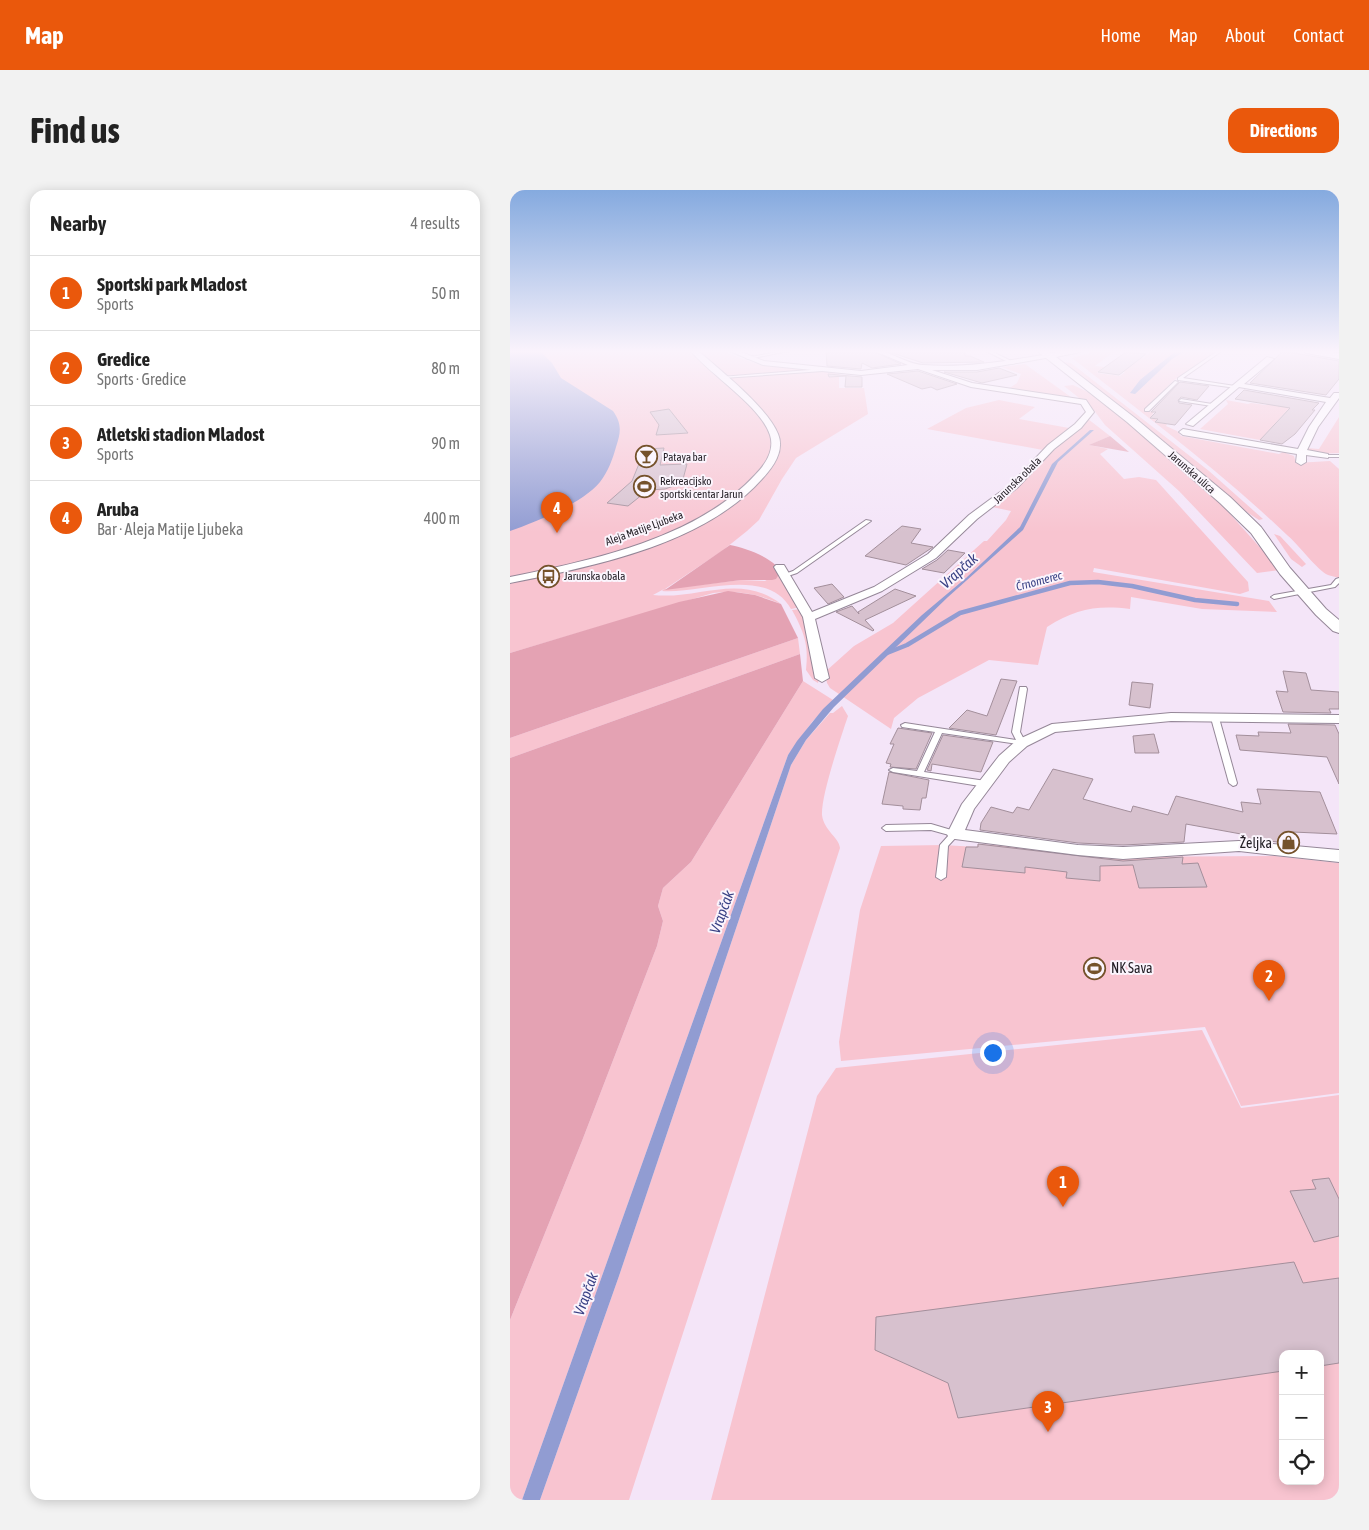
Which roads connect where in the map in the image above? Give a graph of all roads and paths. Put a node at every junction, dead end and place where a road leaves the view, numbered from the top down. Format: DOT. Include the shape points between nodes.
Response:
graph roads {
  1 [pos="756,411"];
  2 [pos="1090,411"];
  3 [pos="1119,411"];
  4 [pos="1205,411"];
  5 [pos="1326,411"];
  6 [pos="1190,424"];
  7 [pos="1183,432"];
  8 [pos="1300,453"];
  9 [pos="1325,456"];
  10 [pos="1339,456"];
  11 [pos="1302,462"];
  12 [pos="868,521"];
  13 [pos="782,571"];
  14 [pos="510,580"];
  15 [pos="1338,580"];
  16 [pos="1308,590"];
  17 [pos="1274,596"];
  18 [pos="1339,615"];
  19 [pos="809,617"];
  20 [pos="1339,628"];
  21 [pos="822,678"];
  22 [pos="1023,689"];
  23 [pos="1215,718"];
  24 [pos="1339,719"];
  25 [pos="905,725"];
  26 [pos="940,730"];
  27 [pos="1022,743"];
  28 [pos="893,770"];
  29 [pos="920,773"];
  30 [pos="1233,783"];
  31 [pos="986,784"];
  32 [pos="886,828"];
  33 [pos="955,834"];
  34 [pos="1339,856"];
  35 [pos="941,877"];
  1 -- 14 [label="street, Aleja Matije Ljubeka" via="774,432 772,459 750,488 720,509 674,533 614,554"];
  2 -- 19 [label="street, Jarunska obala" via="1014,486 932,556 878,589"];
  3 -- 16 [label="street, Jarunska ulica" via="1225,500 1256,530 1285,571"];
  4 -- 6 [label="street"];
  5 -- 8 [label="street"];
  7 -- 8 [label="street"];
  8 -- 9 [label="street"];
  8 -- 11 [label="street"];
  9 -- 10 [label="lane"];
  12 -- 13 [label="lane" via="795,572"];
  13 -- 19 [label="street"];
  15 -- 16 [label="lane" via="1333,586"];
  16 -- 17 [label="lane"];
  16 -- 18 [label="street, Jarunska ulica"];
  16 -- 20 [label="street, Jarunska ulica" via="1321,612"];
  19 -- 21 [label="street"];
  22 -- 27 [label="lane" via="1016,732"];
  23 -- 24 [label="street"];
  23 -- 27 [label="street" via="1171,717 1052,728"];
  23 -- 30 [label="lane"];
  25 -- 26 [label="lane"];
  26 -- 27 [label="lane"];
  26 -- 29 [label="lane"];
  27 -- 31 [label="street" via="1004,759"];
  28 -- 29 [label="lane"];
  29 -- 31 [label="lane"];
  31 -- 33 [label="street" via="967,808"];
  32 -- 33 [label="lane" via="930,827"];
  33 -- 34 [label="street" via="1123,853 1239,846"];
  33 -- 35 [label="lane" via="944,845"];
}
